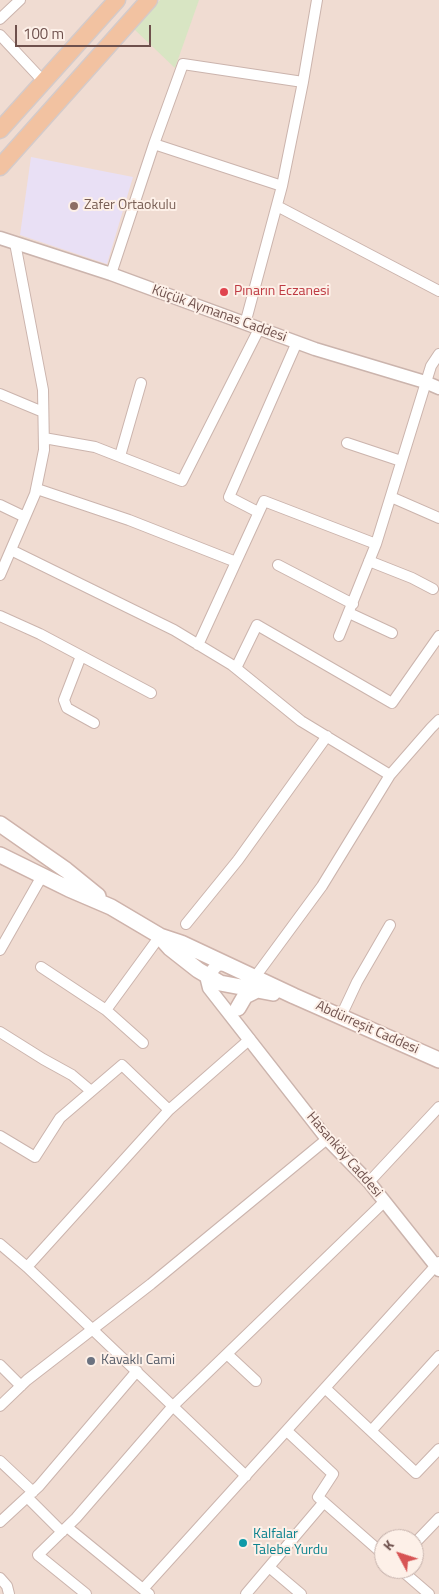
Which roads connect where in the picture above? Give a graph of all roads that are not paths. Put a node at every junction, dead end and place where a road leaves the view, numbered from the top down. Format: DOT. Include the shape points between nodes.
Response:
graph roads {
  1 [pos="20,0"];
  2 [pos="116,0"];
  3 [pos="148,0"];
  4 [pos="317,0"];
  5 [pos="0,19"];
  6 [pos="0,35"];
  7 [pos="44,82"];
  8 [pos="303,82"];
  9 [pos="0,130"];
  10 [pos="154,144"];
  11 [pos="1,167"];
  12 [pos="282,186"];
  13 [pos="276,206"];
  14 [pos="5,239"];
  15 [pos="111,274"];
  16 [pos="439,292"];
  17 [pos="245,324"];
  18 [pos="259,329"];
  19 [pos="298,342"];
  20 [pos="439,354"];
  21 [pos="425,382"];
  22 [pos="141,383"];
  23 [pos="439,388"];
  24 [pos="0,394"];
  25 [pos="43,412"];
  26 [pos="44,438"];
  27 [pos="347,443"];
  28 [pos="120,456"];
  29 [pos="401,461"];
  30 [pos="37,488"];
  31 [pos="391,497"];
  32 [pos="0,504"];
  33 [pos="258,512"];
  34 [pos="26,517"];
  35 [pos="439,518"];
  36 [pos="376,544"];
  37 [pos="11,550"];
  38 [pos="370,561"];
  39 [pos="236,562"];
  40 [pos="278,565"];
  41 [pos="0,575"];
  42 [pos="433,590"];
  43 [pos="351,609"];
  44 [pos="0,616"];
  45 [pos="392,633"];
  46 [pos="340,636"];
  47 [pos="439,636"];
  48 [pos="198,644"];
  49 [pos="81,656"];
  50 [pos="236,668"];
  51 [pos="151,693"];
  52 [pos="439,720"];
  53 [pos="94,723"];
  54 [pos="327,736"];
  55 [pos="390,774"];
  56 [pos="0,824"];
  57 [pos="0,855"];
  58 [pos="42,876"];
  59 [pos="111,907"];
  60 [pos="186,924"];
  61 [pos="390,925"];
  62 [pos="160,936"];
  63 [pos="0,950"];
  64 [pos="227,965"];
  65 [pos="41,967"];
  66 [pos="208,982"];
  67 [pos="257,983"];
  68 [pos="236,987"];
  69 [pos="238,1008"];
  70 [pos="106,1010"];
  71 [pos="341,1016"];
  72 [pos="0,1032"];
  73 [pos="250,1039"];
  74 [pos="143,1042"];
  75 [pos="439,1060"];
  76 [pos="91,1091"];
  77 [pos="439,1107"];
  78 [pos="169,1110"];
  79 [pos="0,1136"];
  80 [pos="327,1139"];
  81 [pos="369,1182"];
  82 [pos="384,1202"];
  83 [pos="0,1244"];
  84 [pos="438,1266"];
  85 [pos="27,1267"];
  86 [pos="92,1329"];
  87 [pos="227,1354"];
  88 [pos="439,1356"];
  89 [pos="0,1364"];
  90 [pos="137,1371"];
  91 [pos="256,1381"];
  92 [pos="20,1386"];
  93 [pos="324,1388"];
  94 [pos="0,1406"];
  95 [pos="173,1406"];
  96 [pos="287,1431"];
  97 [pos="371,1431"];
  98 [pos="439,1449"];
  99 [pos="0,1461"];
  100 [pos="246,1476"];
  101 [pos="30,1495"];
  102 [pos="324,1502"];
  103 [pos="439,1518"];
  104 [pos="0,1522"];
  105 [pos="64,1529"];
  106 [pos="424,1534"];
  107 [pos="374,1546"];
  108 [pos="269,1567"];
  109 [pos="0,1578"];
  110 [pos="412,1579"];
  111 [pos="146,1592"];
  112 [pos="9,1594"];
  113 [pos="86,1594"];
  114 [pos="246,1594"];
  115 [pos="301,1594"];
  116 [pos="429,1594"];
  1 -- 5 [label="street"];
  2 -- 7 [label="main road"];
  3 -- 11 [label="main road"];
  4 -- 8 [label="street"];
  6 -- 7 [label="street"];
  7 -- 9 [label="main road"];
  8 -- 10 [label="street" via="183,64"];
  8 -- 12 [label="street"];
  10 -- 12 [label="street"];
  10 -- 15 [label="street"];
  12 -- 13 [label="street"];
  13 -- 16 [label="street"];
  13 -- 17 [label="street"];
  14 -- 15 [label="street, Küçük Aymanas Caddesi"];
  14 -- 25 [label="street" via="43,390"];
  15 -- 17 [label="street, Küçük Aymanas Caddesi"];
  17 -- 18 [label="street, Küçük Aymanas Caddesi"];
  18 -- 19 [label="street, Küçük Aymanas Caddesi"];
  18 -- 28 [label="street" via="182,482"];
  19 -- 21 [label="street, Küçük Aymanas Caddesi"];
  19 -- 33 [label="street" via="229,497"];
  20 -- 21 [label="street"];
  21 -- 23 [label="street, Küçük Aymanas Caddesi"];
  21 -- 29 [label="street"];
  22 -- 28 [label="street"];
  24 -- 25 [label="street"];
  25 -- 26 [label="street"];
  26 -- 28 [label="street" via="95,447"];
  26 -- 30 [label="street"];
  27 -- 29 [label="street"];
  29 -- 31 [label="street"];
  30 -- 34 [label="street"];
  30 -- 39 [label="street"];
  31 -- 35 [label="street"];
  31 -- 36 [label="street"];
  32 -- 34 [label="street"];
  33 -- 36 [label="street" via="264,501"];
  33 -- 39 [label="street"];
  34 -- 37 [label="street"];
  36 -- 38 [label="street"];
  37 -- 41 [label="street"];
  37 -- 48 [label="street"];
  38 -- 42 [label="street"];
  38 -- 43 [label="street"];
  39 -- 48 [label="street"];
  40 -- 43 [label="street"];
  43 -- 45 [label="street"];
  43 -- 46 [label="street"];
  44 -- 49 [label="street"];
  47 -- 50 [label="street" via="392,703 257,625"];
  48 -- 50 [label="street"];
  49 -- 51 [label="street"];
  49 -- 53 [label="street" via="64,700 67,708"];
  50 -- 54 [label="street" via="301,721"];
  52 -- 55 [label="street"];
  54 -- 55 [label="street"];
  54 -- 60 [label="street" via="238,860"];
  55 -- 67 [label="street" via="322,886"];
  56 -- 59 [label="main road, Abdürreşit Caddesi" via="66,870"];
  57 -- 58 [label="main road, Abdürreşit Caddesi"];
  58 -- 59 [label="main road, Abdürreşit Caddesi"];
  58 -- 63 [label="street"];
  59 -- 62 [label="main road, Abdürreşit Caddesi"];
  61 -- 71 [label="street"];
  62 -- 64 [label="main road, Abdürreşit Caddesi"];
  62 -- 66 [label="main road, Abdürreşit Caddesi"];
  62 -- 70 [label="street"];
  64 -- 66 [label="street" via="215,967"];
  64 -- 67 [label="main road, Abdürreşit Caddesi"];
  64 -- 68 [label="street, Hasanköy Caddesi" via="236,976"];
  65 -- 70 [label="street"];
  66 -- 68 [label="main road, Abdürreşit Caddesi"];
  66 -- 73 [label="street, Hasanköy Caddesi"];
  67 -- 68 [label="main road, Abdürreşit Caddesi"];
  67 -- 69 [label="main road"];
  67 -- 71 [label="main road, Abdürreşit Caddesi"];
  68 -- 69 [label="street, Hasanköy Caddesi"];
  69 -- 73 [label="street, Hasanköy Caddesi"];
  70 -- 74 [label="street"];
  71 -- 75 [label="main road, Abdürreşit Caddesi"];
  72 -- 76 [label="street" via="72,1075"];
  73 -- 78 [label="street"];
  73 -- 80 [label="street, Hasanköy Caddesi"];
  76 -- 78 [label="street" via="122,1065"];
  76 -- 79 [label="street" via="60,1118 35,1157"];
  77 -- 81 [label="street"];
  78 -- 85 [label="street"];
  80 -- 81 [label="street, Hasanköy Caddesi"];
  80 -- 86 [label="street"];
  81 -- 82 [label="street, Hasanköy Caddesi"];
  82 -- 84 [label="street, Hasanköy Caddesi"];
  82 -- 87 [label="street"];
  83 -- 85 [label="street"];
  84 -- 93 [label="street"];
  85 -- 86 [label="street"];
  86 -- 90 [label="street"];
  86 -- 92 [label="street"];
  87 -- 91 [label="street"];
  87 -- 95 [label="street"];
  88 -- 97 [label="street"];
  89 -- 92 [label="street"];
  90 -- 95 [label="street"];
  90 -- 101 [label="street"];
  92 -- 94 [label="street"];
  93 -- 96 [label="street"];
  93 -- 97 [label="street"];
  95 -- 100 [label="street"];
  95 -- 105 [label="street"];
  96 -- 100 [label="street"];
  96 -- 102 [label="street" via="332,1474 318,1497"];
  97 -- 98 [label="street" via="416,1473"];
  99 -- 101 [label="street"];
  100 -- 111 [label="street"];
  101 -- 104 [label="street"];
  101 -- 105 [label="street"];
  102 -- 107 [label="street"];
  102 -- 108 [label="street"];
  103 -- 106 [label="street"];
  105 -- 111 [label="street"];
  105 -- 113 [label="street" via="38,1555"];
  108 -- 114 [label="street"];
  108 -- 115 [label="street"];
  109 -- 112 [label="street"];
  110 -- 116 [label="street"];
}
